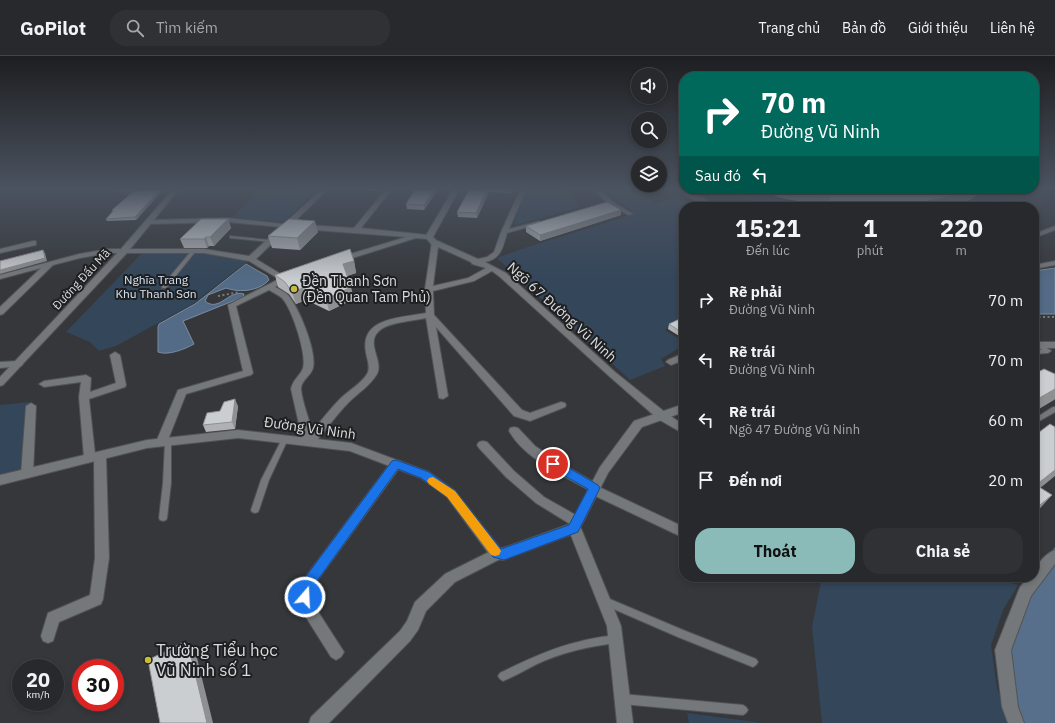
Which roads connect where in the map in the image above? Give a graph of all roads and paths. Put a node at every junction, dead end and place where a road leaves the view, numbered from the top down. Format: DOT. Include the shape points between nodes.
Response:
graph roads {
  1 [pos="150,219"];
  2 [pos="293,219"];
  3 [pos="365,219"];
  4 [pos="442,219"];
  5 [pos="510,219"];
  6 [pos="546,221"];
  7 [pos="148,222"];
  8 [pos="286,226"];
  9 [pos="1055,229"];
  10 [pos="356,230"];
  11 [pos="504,232"];
  12 [pos="1039,234"];
  13 [pos="420,235"];
  14 [pos="231,237"];
  15 [pos="432,240"];
  16 [pos="270,241"];
  17 [pos="33,243"];
  18 [pos="0,251"];
  19 [pos="194,251"];
  20 [pos="123,252"];
  21 [pos="251,259"];
  22 [pos="335,262"];
  23 [pos="475,262"];
  24 [pos="1055,263"];
  25 [pos="51,264"];
  26 [pos="1039,265"];
  27 [pos="491,268"];
  28 [pos="0,277"];
  29 [pos="164,287"];
  30 [pos="269,287"];
  31 [pos="429,289"];
  32 [pos="0,312"];
  33 [pos="430,315"];
  34 [pos="1039,317"];
  35 [pos="1055,317"];
  36 [pos="1055,345"];
  37 [pos="1039,347"];
  38 [pos="115,355"];
  39 [pos="679,358"];
  40 [pos="671,362"];
  41 [pos="18,364"];
  42 [pos="0,365"];
  43 [pos="0,383"];
  44 [pos="44,384"];
  45 [pos="443,396"];
  46 [pos="84,397"];
  47 [pos="561,405"];
  48 [pos="31,406"];
  49 [pos="1055,409"];
  50 [pos="679,410"];
  51 [pos="662,416"];
  52 [pos="1039,419"];
  53 [pos="679,427"];
  54 [pos="514,431"];
  55 [pos="285,439"];
  56 [pos="165,442"];
  57 [pos="309,442"];
  58 [pos="483,445"];
  59 [pos="95,457"];
  60 [pos="396,464"];
  61 [pos="27,474"];
  62 [pos="2,482"];
  63 [pos="594,489"];
  64 [pos="255,510"];
  65 [pos="163,518"];
  66 [pos="575,525"];
  67 [pos="679,531"];
  68 [pos="497,554"];
  69 [pos="1055,556"];
  70 [pos="1039,574"];
  71 [pos="1032,582"];
  72 [pos="604,601"];
  73 [pos="48,636"];
  74 [pos="616,639"];
  75 [pos="336,652"];
  76 [pos="753,662"];
  77 [pos="503,676"];
  78 [pos="622,699"];
  79 [pos="743,710"];
  80 [pos="317,723"];
  81 [pos="625,723"];
  82 [pos="1016,723"];
  1 -- 7 [label="street, Đường Đấu Mã"];
  2 -- 8 [label="street"];
  3 -- 10 [label="street"];
  4 -- 15 [label="street"];
  5 -- 11 [label="street"];
  6 -- 11 [label="street"];
  7 -- 8 [label="street, Ngõ 67 Đường Vũ Ninh" via="223,220"];
  7 -- 20 [label="street, Đường Đấu Mã"];
  8 -- 10 [label="street, Ngõ 67 Đường Vũ Ninh"];
  8 -- 16 [label="street"];
  9 -- 12 [label="street"];
  10 -- 13 [label="street, Ngõ 67 Đường Vũ Ninh"];
  11 -- 23 [label="street" via="497,253 489,259"];
  13 -- 15 [label="street, Ngõ 67 Đường Vũ Ninh"];
  13 -- 22 [label="street"];
  14 -- 16 [label="lane"];
  15 -- 23 [label="street, Ngõ 67 Đường Vũ Ninh"];
  15 -- 31 [label="street"];
  16 -- 21 [label="street"];
  17 -- 18 [label="street"];
  19 -- 20 [label="street"];
  19 -- 21 [label="street" via="204,250"];
  19 -- 29 [label="lane"];
  20 -- 25 [label="street" via="93,253"];
  20 -- 41 [label="street, Đường Đấu Mã"];
  21 -- 30 [label="street" via="289,278"];
  23 -- 27 [label="street, Ngõ 67 Đường Vũ Ninh"];
  24 -- 26 [label="street"];
  25 -- 28 [label="street"];
  25 -- 32 [label="street"];
  27 -- 31 [label="street" via="487,272 450,286"];
  27 -- 51 [label="street, Ngõ 67 Đường Vũ Ninh" via="503,275"];
  30 -- 56 [label="street" via="232,305 248,373 182,392"];
  30 -- 57 [label="street" via="284,296 293,309 309,359 308,369 298,380 296,389"];
  31 -- 33 [label="street"];
  33 -- 45 [label="street"];
  33 -- 47 [label="street" via="518,413 530,417"];
  33 -- 57 [label="street" via="383,324 374,330 369,344 373,373 344,401"];
  34 -- 35 [label="path"];
  36 -- 37 [label="street"];
  38 -- 46 [label="street" via="121,385"];
  39 -- 40 [label="street"];
  41 -- 42 [label="street"];
  41 -- 43 [label="street, Đường Đấu Mã"];
  44 -- 46 [label="street" via="86,378"];
  46 -- 59 [label="street"];
  48 -- 61 [label="street"];
  49 -- 52 [label="lane"];
  50 -- 51 [label="street"];
  51 -- 53 [label="street, Ngõ 67 Đường Vũ Ninh"];
  51 -- 63 [label="street" via="638,424 604,470"];
  54 -- 63 [label="street" via="531,449"];
  55 -- 56 [label="street, Đường Vũ Ninh" via="238,434"];
  55 -- 57 [label="street, Đường Vũ Ninh"];
  55 -- 64 [label="lane" via="265,480"];
  56 -- 59 [label="street, Đường Vũ Ninh"];
  56 -- 65 [label="lane" via="167,483"];
  57 -- 60 [label="street, Đường Vũ Ninh" via="351,447"];
  58 -- 66 [label="street" via="510,474"];
  59 -- 61 [label="street, Đường Vũ Ninh"];
  59 -- 73 [label="street" via="102,553 96,599 53,618"];
  60 -- 68 [label="street, Đường Vũ Ninh" via="425,475 451,494"];
  60 -- 75 [label="street" via="308,583 305,597 311,614"];
  61 -- 62 [label="street, Đường Vũ Ninh"];
  63 -- 66 [label="street"];
  63 -- 67 [label="street"];
  66 -- 68 [label="street" via="511,552"];
  66 -- 72 [label="street"];
  68 -- 80 [label="street" via="450,578 420,607 406,636"];
  69 -- 70 [label="street"];
  71 -- 82 [label="street" via="1024,592 1003,650 1010,707"];
  72 -- 74 [label="street" via="614,626"];
  72 -- 76 [label="lane"];
  74 -- 77 [label="lane" via="566,647"];
  74 -- 78 [label="street"];
  78 -- 79 [label="lane"];
  78 -- 81 [label="street"];
}
